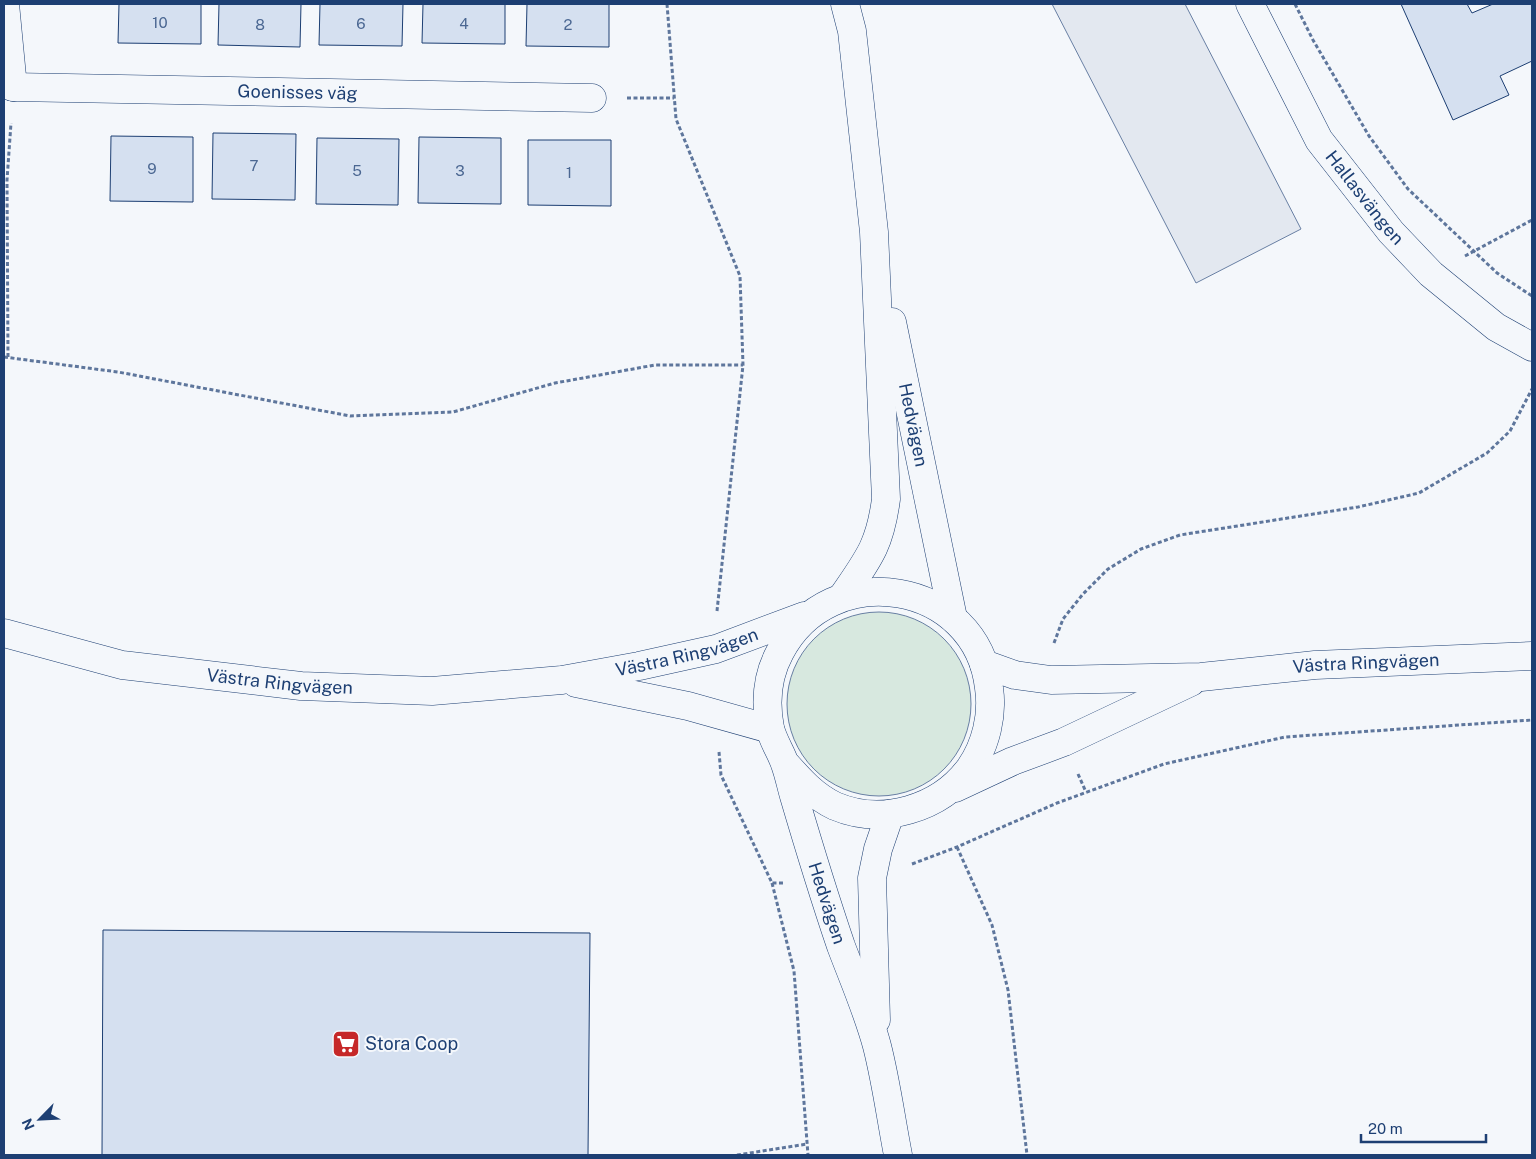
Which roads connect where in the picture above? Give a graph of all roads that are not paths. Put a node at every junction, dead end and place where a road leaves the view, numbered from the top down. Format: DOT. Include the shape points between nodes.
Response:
graph roads {
  1 [pos="5,4"];
  2 [pos="845,4"];
  3 [pos="1250,4"];
  4 [pos="8,86"];
  5 [pos="592,98"];
  6 [pos="874,232"];
  7 [pos="1532,347"];
  8 [pos="844,596"];
  9 [pos="810,614"];
  10 [pos="953,618"];
  11 [pos="4,633"];
  12 [pos="1532,656"];
  13 [pos="984,664"];
  14 [pos="1201,677"];
  15 [pos="562,680"];
  16 [pos="770,729"];
  17 [pos="785,763"];
  18 [pos="947,792"];
  19 [pos="890,814"];
  20 [pos="876,1044"];
  21 [pos="898,1155"];
  1 -- 4 [label="main road"];
  2 -- 6 [label="main road, Hedvägen" via="852,31"];
  3 -- 7 [label="main road, Hallasvängen" via="1319,140 1391,232 1432,274 1496,326"];
  4 -- 5 [label="main road, Goenisses väg"];
  6 -- 8 [label="main road, Hedvägen" via="886,499 883,527 875,549"];
  6 -- 10 [label="main road, Hedvägen"];
  8 -- 9 [label="main road, Hedvägen"];
  8 -- 10 [label="main road, Hedvägen" via="882,590 920,598"];
  9 -- 15 [label="main road, Västra Ringvägen" via="716,649"];
  9 -- 16 [label="main road, Hedvägen" via="788,638 773,666 767,698"];
  10 -- 13 [label="main road, Hedvägen" via="974,642"];
  11 -- 15 [label="main road, Västra Ringvägen" via="122,665 301,686 432,691"];
  12 -- 14 [label="main road, Västra Ringvägen" via="1315,665"];
  13 -- 14 [label="main road, Västra Ringvägen" via="1015,675 1051,680"];
  13 -- 18 [label="main road, Hedvägen" via="991,704 986,737 970,768"];
  14 -- 18 [label="main road, Västra Ringvägen" via="1064,742 1013,761"];
  15 -- 16 [label="main road, Västra Ringvägen" via="688,706"];
  16 -- 17 [label="main road, Hedvägen"];
  17 -- 19 [label="main road, Hedvägen" via="807,788 836,806 868,814"];
  17 -- 20 [label="main road, Hedvägen" via="819,882"];
  18 -- 19 [label="main road, Hedvägen" via="926,804"];
  19 -- 20 [label="main road, Hedvägen" via="872,878"];
  20 -- 21 [label="main road, Hedvägen"];
}
